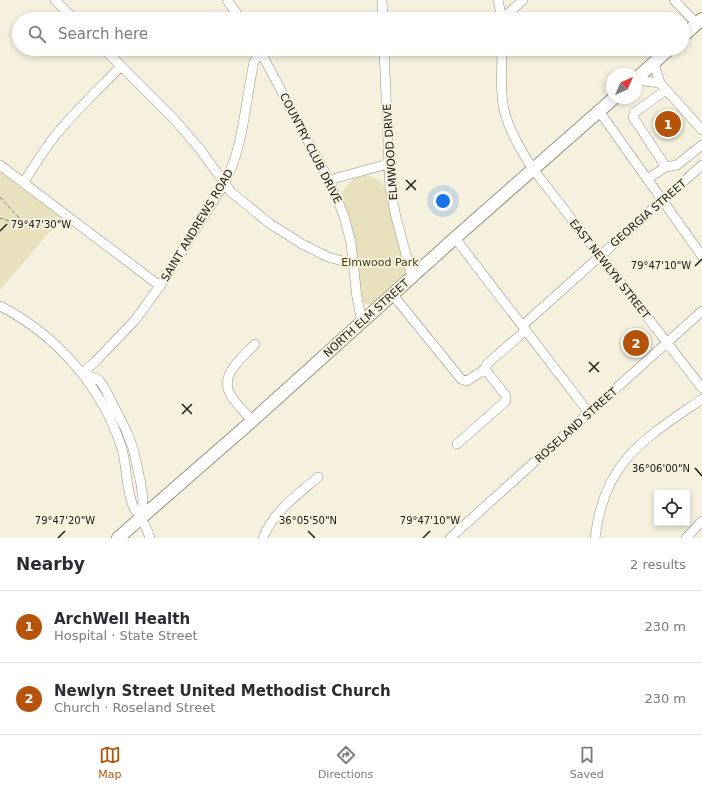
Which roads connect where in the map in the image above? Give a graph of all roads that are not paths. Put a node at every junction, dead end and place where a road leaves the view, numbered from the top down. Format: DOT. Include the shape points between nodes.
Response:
graph roads {
  1 [pos="55,0"];
  2 [pos="382,0"];
  3 [pos="498,0"];
  4 [pos="523,0"];
  5 [pos="674,0"];
  6 [pos="230,2"];
  7 [pos="67,12"];
  8 [pos="236,12"];
  9 [pos="383,12"];
  10 [pos="501,12"];
  11 [pos="510,12"];
  12 [pos="687,12"];
  13 [pos="690,15"];
  14 [pos="700,24"];
  15 [pos="690,31"];
  16 [pos="111,56"];
  17 [pos="257,56"];
  18 [pos="263,56"];
  19 [pos="384,56"];
  20 [pos="502,56"];
  21 [pos="662,56"];
  22 [pos="654,63"];
  23 [pos="121,66"];
  24 [pos="642,74"];
  25 [pos="642,80"];
  26 [pos="660,83"];
  27 [pos="666,90"];
  28 [pos="607,104"];
  29 [pos="599,111"];
  30 [pos="702,130"];
  31 [pos="702,146"];
  32 [pos="388,164"];
  33 [pos="0,165"];
  34 [pos="702,166"];
  35 [pos="666,167"];
  36 [pos="533,169"];
  37 [pos="647,179"];
  38 [pos="329,180"];
  39 [pos="24,182"];
  40 [pos="224,184"];
  41 [pos="662,200"];
  42 [pos="455,238"];
  43 [pos="600,256"];
  44 [pos="702,256"];
  45 [pos="354,264"];
  46 [pos="412,277"];
  47 [pos="160,286"];
  48 [pos="393,295"];
  49 [pos="0,306"];
  50 [pos="702,311"];
  51 [pos="362,322"];
  52 [pos="525,328"];
  53 [pos="667,342"];
  54 [pos="255,344"];
  55 [pos="485,369"];
  56 [pos="82,373"];
  57 [pos="702,388"];
  58 [pos="702,398"];
  59 [pos="589,413"];
  60 [pos="252,421"];
  61 [pos="457,444"];
  62 [pos="318,477"];
  63 [pos="141,518"];
  64 [pos="702,521"];
  65 [pos="118,538"];
  66 [pos="150,538"];
  67 [pos="263,538"];
  68 [pos="450,538"];
  69 [pos="595,538"];
  70 [pos="686,538"];
  1 -- 7 [label="street"];
  2 -- 9 [label="street"];
  3 -- 10 [label="street"];
  4 -- 11 [label="street"];
  5 -- 12 [label="street"];
  6 -- 8 [label="street"];
  13 -- 14 [label="street"];
  14 -- 15 [label="main road"];
  16 -- 23 [label="street"];
  17 -- 40 [label="street, SAINT ANDREWS ROAD" via="238,147 232,170"];
  18 -- 38 [label="street, COUNTRY CLUB DRIVE"];
  19 -- 32 [label="street, ELMWOOD DRIVE"];
  20 -- 36 [label="street, EAST NEWLYN STREET" via="502,92 506,119"];
  21 -- 22 [label="main road"];
  22 -- 24 [label="main road"];
  22 -- 26 [label="street"];
  23 -- 39 [label="street" via="55,136"];
  23 -- 40 [label="street" via="173,118 199,148"];
  25 -- 26 [label="street"];
  26 -- 27 [label="street"];
  27 -- 30 [label="street"];
  27 -- 35 [label="street" via="634,113 633,117"];
  28 -- 29 [label="main road, NORTH ELM STREET"];
  29 -- 36 [label="main road, NORTH ELM STREET"];
  29 -- 37 [label="street"];
  31 -- 35 [label="street" via="677,165"];
  32 -- 38 [label="street"];
  32 -- 46 [label="street, ELMWOOD DRIVE" via="396,217"];
  33 -- 39 [label="street"];
  34 -- 41 [label="street, GEORGIA STREET"];
  35 -- 37 [label="street"];
  36 -- 42 [label="main road, NORTH ELM STREET"];
  36 -- 43 [label="street, EAST NEWLYN STREET"];
  37 -- 41 [label="street"];
  38 -- 45 [label="street, COUNTRY CLUB DRIVE" via="344,216"];
  39 -- 47 [label="street"];
  40 -- 45 [label="street" via="269,223 302,244"];
  40 -- 47 [label="street, SAINT ANDREWS ROAD"];
  41 -- 43 [label="street, GEORGIA STREET"];
  41 -- 44 [label="street"];
  42 -- 46 [label="main road, NORTH ELM STREET"];
  42 -- 52 [label="street"];
  43 -- 52 [label="street, GEORGIA STREET"];
  43 -- 53 [label="street, EAST NEWLYN STREET"];
  45 -- 51 [label="street, COUNTRY CLUB DRIVE"];
  46 -- 48 [label="main road, NORTH ELM STREET"];
  47 -- 56 [label="street, SAINT ANDREWS ROAD" via="130,325"];
  48 -- 51 [label="main road, NORTH ELM STREET"];
  48 -- 55 [label="street, GEORGIA STREET" via="461,379 467,381"];
  49 -- 56 [label="street" via="29,323 56,345"];
  50 -- 53 [label="street, ROSELAND STREET"];
  51 -- 60 [label="main road, NORTH ELM STREET"];
  52 -- 55 [label="street, GEORGIA STREET" via="487,364"];
  52 -- 59 [label="street"];
  53 -- 57 [label="street, EAST NEWLYN STREET"];
  53 -- 59 [label="street, ROSELAND STREET"];
  54 -- 60 [label="street" via="233,368 227,385 230,394"];
  55 -- 61 [label="street" via="506,396 506,401"];
  56 -- 63 [label="street" via="113,426 125,461 131,501"];
  58 -- 69 [label="street" via="626,457 603,499"];
  59 -- 68 [label="street, ROSELAND STREET"];
  60 -- 63 [label="main road, NORTH ELM STREET"];
  62 -- 67 [label="street" via="271,521"];
  63 -- 65 [label="main road, NORTH ELM STREET"];
  63 -- 66 [label="street"];
  64 -- 70 [label="street"];
}
